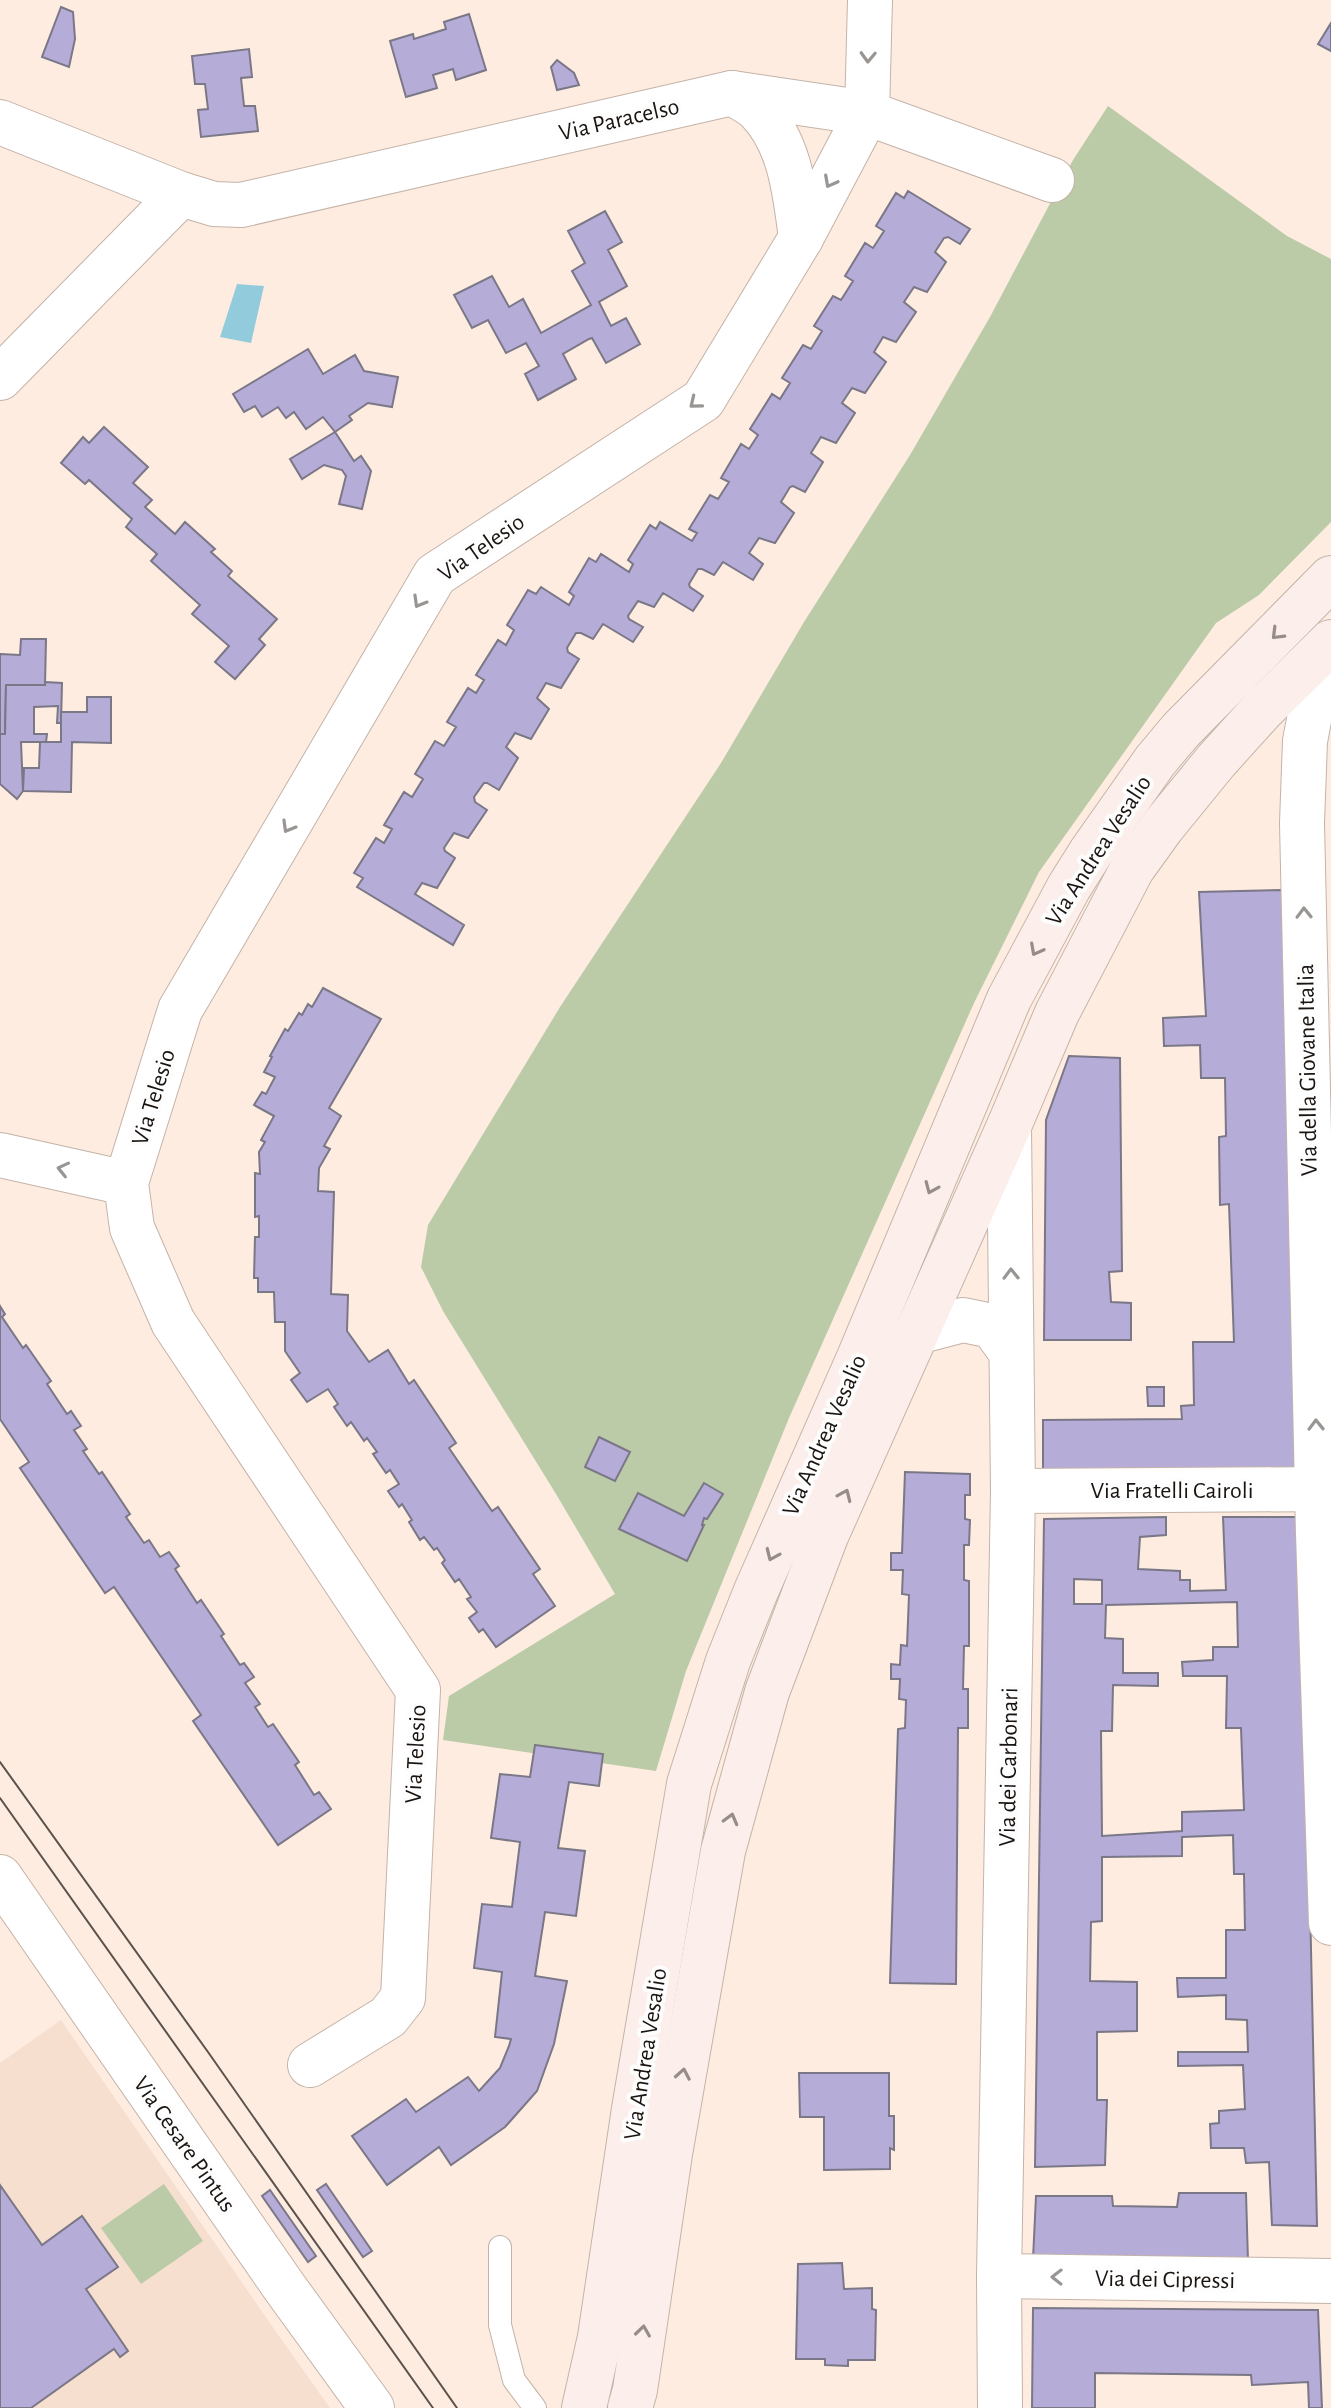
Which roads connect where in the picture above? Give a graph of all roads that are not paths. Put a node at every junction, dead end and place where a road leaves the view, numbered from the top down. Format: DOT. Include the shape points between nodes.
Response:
graph roads {
  1 [pos="870,0"];
  2 [pos="732,93"];
  3 [pos="867,113"];
  4 [pos="0,122"];
  5 [pos="1052,180"];
  6 [pos="181,194"];
  7 [pos="801,238"];
  8 [pos="0,378"];
  9 [pos="1331,578"];
  10 [pos="1327,647"];
  11 [pos="1009,1126"];
  12 [pos="0,1155"];
  13 [pos="126,1183"];
  14 [pos="917,1332"];
  15 [pos="1011,1352"];
  16 [pos="1324,1489"];
  17 [pos="1013,1491"];
  18 [pos="0,1877"];
  19 [pos="1331,1923"];
  20 [pos="310,2065"];
  21 [pos="500,2247"];
  22 [pos="999,2276"];
  23 [pos="1331,2281"];
  24 [pos="372,2408"];
  25 [pos="535,2408"];
  26 [pos="584,2408"];
  27 [pos="630,2408"];
  28 [pos="1000,2408"];
  1 -- 3 [label="street, one-way"];
  2 -- 3 [label="street, Via Paracelso"];
  2 -- 6 [label="street, Via Paracelso" via="241,205"];
  2 -- 7 [label="street" via="757,110 787,156"];
  3 -- 5 [label="street, Via Paracelso"];
  3 -- 7 [label="street, Via Telesio, one-way"];
  4 -- 6 [label="street, Via Paracelso"];
  6 -- 8 [label="street"];
  7 -- 13 [label="street, Via Telesio, one-way" via="703,400 435,575 180,1010"];
  9 -- 26 [label="main road, Via Andrea Vesalio, one-way" via="1181,730 1069,887 1009,999 756,1591 689,1784"];
  10 -- 11 [label="main road, Via Andrea Vesalio" via="1216,761 1132,869 1057,1013"];
  16 -- 10 [label="street, Via della Giovane Italia, one-way" via="1302,823 1305,741"];
  11 -- 14 [label="main road, Via Andrea Vesalio"];
  15 -- 11 [label="street, Via dei Carbonari, one-way"];
  13 -- 12 [label="street, one-way"];
  13 -- 20 [label="street, Via Telesio" via="132,1228 173,1322 418,1690 403,1998 388,2017"];
  14 -- 15 [label="street" via="963,1320 992,1326"];
  27 -- 14 [label="main road, Via Andrea Vesalio, one-way" via="723,1851 747,1759 826,1536"];
  15 -- 17 [label="street, Via dei Carbonari"];
  16 -- 17 [label="street, Via Fratelli Cairoli"];
  16 -- 19 [label="street, Via della Giovane Italia"];
  17 -- 22 [label="street, Via dei Carbonari"];
  18 -- 24 [label="street, Via Cesare Pintus"];
  21 -- 25 [label="lane" via="500,2325 514,2380"];
  23 -- 22 [label="street, Via dei Cipressi, one-way"];
  22 -- 28 [label="street, Via dei Carbonari"];
}
